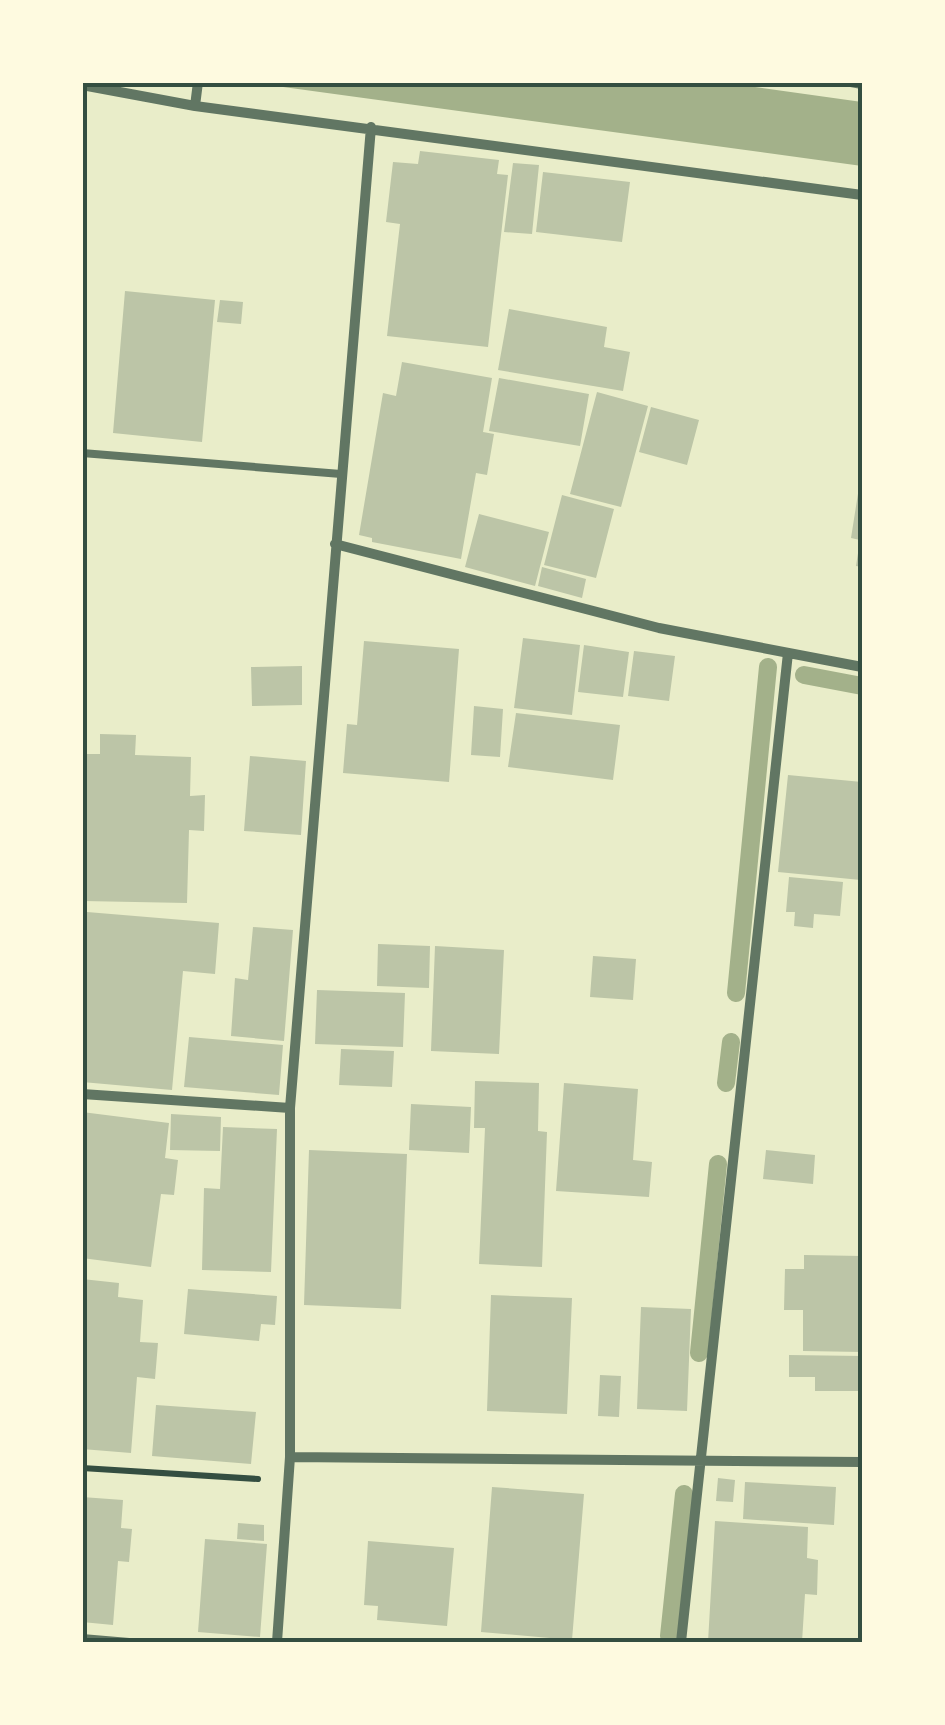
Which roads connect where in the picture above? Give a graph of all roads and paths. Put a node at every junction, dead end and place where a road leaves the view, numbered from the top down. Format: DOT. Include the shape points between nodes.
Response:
graph roads {
  1 [pos="851,82"];
  2 [pos="862,84"];
  3 [pos="82,86"];
  4 [pos="198,87"];
  5 [pos="195,106"];
  6 [pos="371,128"];
  7 [pos="862,195"];
  8 [pos="82,453"];
  9 [pos="342,474"];
  10 [pos="335,544"];
  11 [pos="788,652"];
  12 [pos="862,666"];
  13 [pos="82,1094"];
  14 [pos="290,1108"];
  15 [pos="290,1457"];
  16 [pos="701,1461"];
  17 [pos="862,1462"];
  18 [pos="82,1468"];
  19 [pos="289,1480"];
  20 [pos="82,1638"];
  21 [pos="129,1642"];
  22 [pos="277,1642"];
  23 [pos="681,1642"];
  1 -- 2 [label="street"];
  3 -- 5 [label="street"];
  4 -- 5 [label="street"];
  5 -- 6 [label="street"];
  6 -- 7 [label="street"];
  6 -- 9 [label="street"];
  8 -- 9 [label="lane"];
  9 -- 10 [label="street"];
  10 -- 11 [label="street" via="659,628"];
  10 -- 14 [label="street"];
  11 -- 12 [label="street"];
  11 -- 16 [label="street"];
  13 -- 14 [label="street"];
  14 -- 15 [label="street"];
  15 -- 16 [label="street"];
  15 -- 19 [label="street"];
  16 -- 17 [label="street"];
  16 -- 23 [label="street"];
  18 -- 19 [label="path"];
  19 -- 22 [label="street"];
  20 -- 21 [label="lane"];
}
